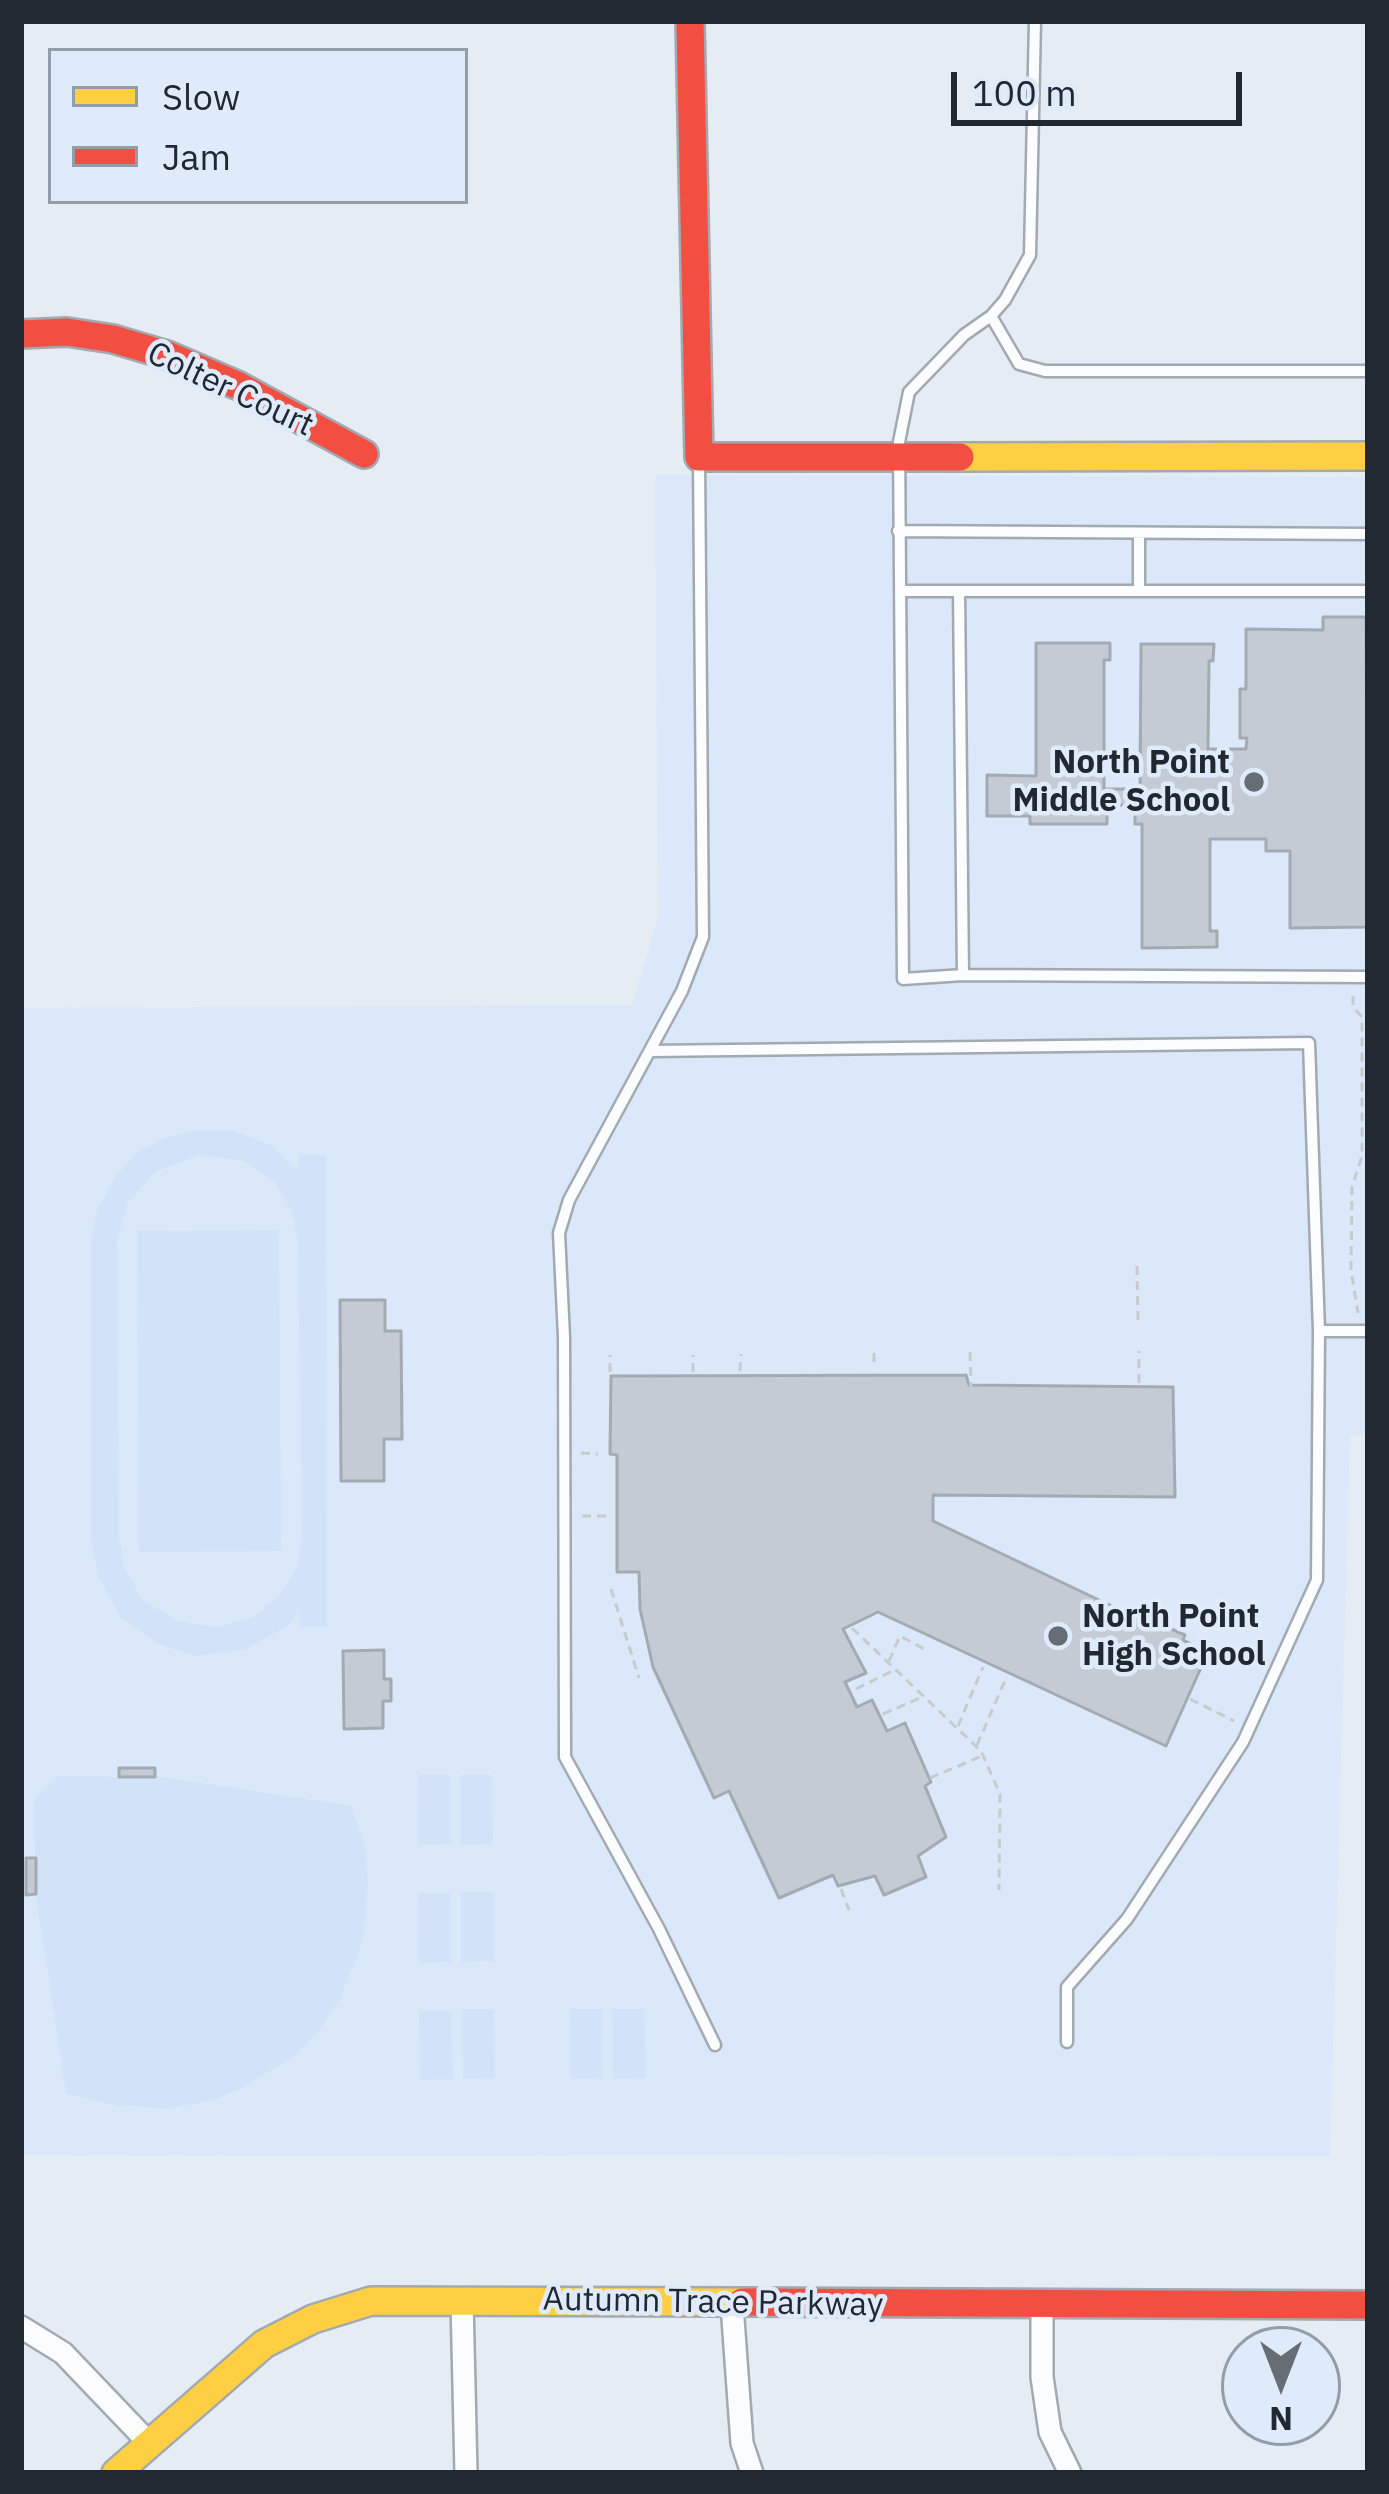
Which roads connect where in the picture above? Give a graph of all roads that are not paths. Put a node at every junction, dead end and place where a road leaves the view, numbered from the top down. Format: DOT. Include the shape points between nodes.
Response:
graph roads {
  1 [pos="690,21"];
  2 [pos="1035,21"];
  3 [pos="991,316"];
  4 [pos="21,334"];
  5 [pos="1368,371"];
  6 [pos="364,454"];
  7 [pos="1368,456"];
  8 [pos="699,457"];
  9 [pos="898,458"];
  10 [pos="898,531"];
  11 [pos="1139,533"];
  12 [pos="1368,534"];
  13 [pos="900,591"];
  14 [pos="958,591"];
  15 [pos="1139,591"];
  16 [pos="1368,591"];
  17 [pos="963,975"];
  18 [pos="1368,976"];
  19 [pos="650,1051"];
  20 [pos="1318,1331"];
  21 [pos="1368,1331"];
  22 [pos="1066,2042"];
  23 [pos="715,2044"];
  24 [pos="462,2300"];
  25 [pos="732,2305"];
  26 [pos="1042,2305"];
  27 [pos="1368,2305"];
  28 [pos="21,2326"];
  29 [pos="148,2442"];
  30 [pos="116,2473"];
  31 [pos="466,2473"];
  32 [pos="752,2473"];
  33 [pos="1070,2473"];
  1 -- 8 [label="street"];
  2 -- 3 [label="lane" via="1030,255"];
  3 -- 5 [label="lane" via="1019,364 1045,371"];
  3 -- 9 [label="lane" via="909,392"];
  4 -- 6 [label="street, Colter Court" via="67,332 167,355"];
  7 -- 9 [label="street"];
  8 -- 9 [label="street"];
  8 -- 19 [label="lane" via="703,937"];
  9 -- 10 [label="lane"];
  10 -- 11 [label="lane"];
  10 -- 13 [label="lane"];
  11 -- 12 [label="lane"];
  11 -- 15 [label="lane"];
  13 -- 14 [label="lane"];
  13 -- 17 [label="lane" via="903,979"];
  14 -- 15 [label="lane"];
  14 -- 17 [label="lane"];
  15 -- 16 [label="lane"];
  17 -- 18 [label="lane"];
  19 -- 20 [label="lane" via="1310,1043"];
  19 -- 23 [label="lane" via="559,1233 565,1757"];
  20 -- 21 [label="lane"];
  20 -- 22 [label="lane" via="1317,1580 1243,1742 1126,1919 1067,1987"];
  24 -- 25 [label="street, Autumn Trace Parkway"];
  24 -- 29 [label="street, Autumn Trace Parkway" via="371,2301 313,2319 264,2344"];
  24 -- 31 [label="street"];
  25 -- 26 [label="street, Autumn Trace Parkway"];
  25 -- 32 [label="street" via="742,2443"];
  26 -- 27 [label="street, Autumn Trace Parkway"];
  26 -- 33 [label="street" via="1050,2432"];
  28 -- 29 [label="street" via="63,2353"];
  29 -- 30 [label="street, Autumn Trace Parkway"];
}
